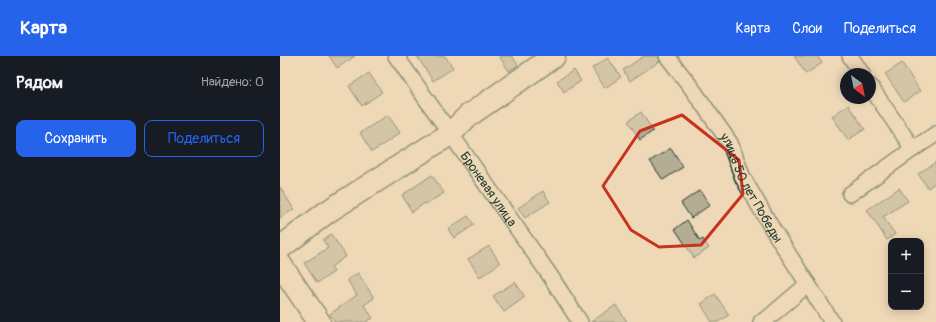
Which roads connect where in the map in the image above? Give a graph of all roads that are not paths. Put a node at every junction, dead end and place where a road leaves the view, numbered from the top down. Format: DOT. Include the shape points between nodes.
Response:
graph roads {
  1 [pos="396,56"];
  2 [pos="554,56"];
  3 [pos="667,56"];
  4 [pos="850,56"];
  5 [pos="858,68"];
  6 [pos="876,95"];
  7 [pos="450,134"];
  8 [pos="936,134"];
  9 [pos="913,149"];
  10 [pos="850,194"];
  11 [pos="280,248"];
  12 [pos="280,264"];
  13 [pos="808,284"];
  14 [pos="319,322"];
  15 [pos="580,322"];
  16 [pos="761,322"];
  17 [pos="832,322"];
  1 -- 7 [label="street, Броневая улица"];
  2 -- 7 [label="street" via="468,116"];
  3 -- 13 [label="street, улица 50 лет Победы" via="730,143 743,178 772,230"];
  4 -- 5 [label="street"];
  6 -- 9 [label="street"];
  7 -- 11 [label="street" via="327,212"];
  7 -- 15 [label="street, Броневая улица"];
  8 -- 9 [label="street"];
  9 -- 10 [label="street"];
  12 -- 14 [label="street"];
  13 -- 16 [label="street"];
  13 -- 17 [label="street, улица 50 лет Победы"];
}
